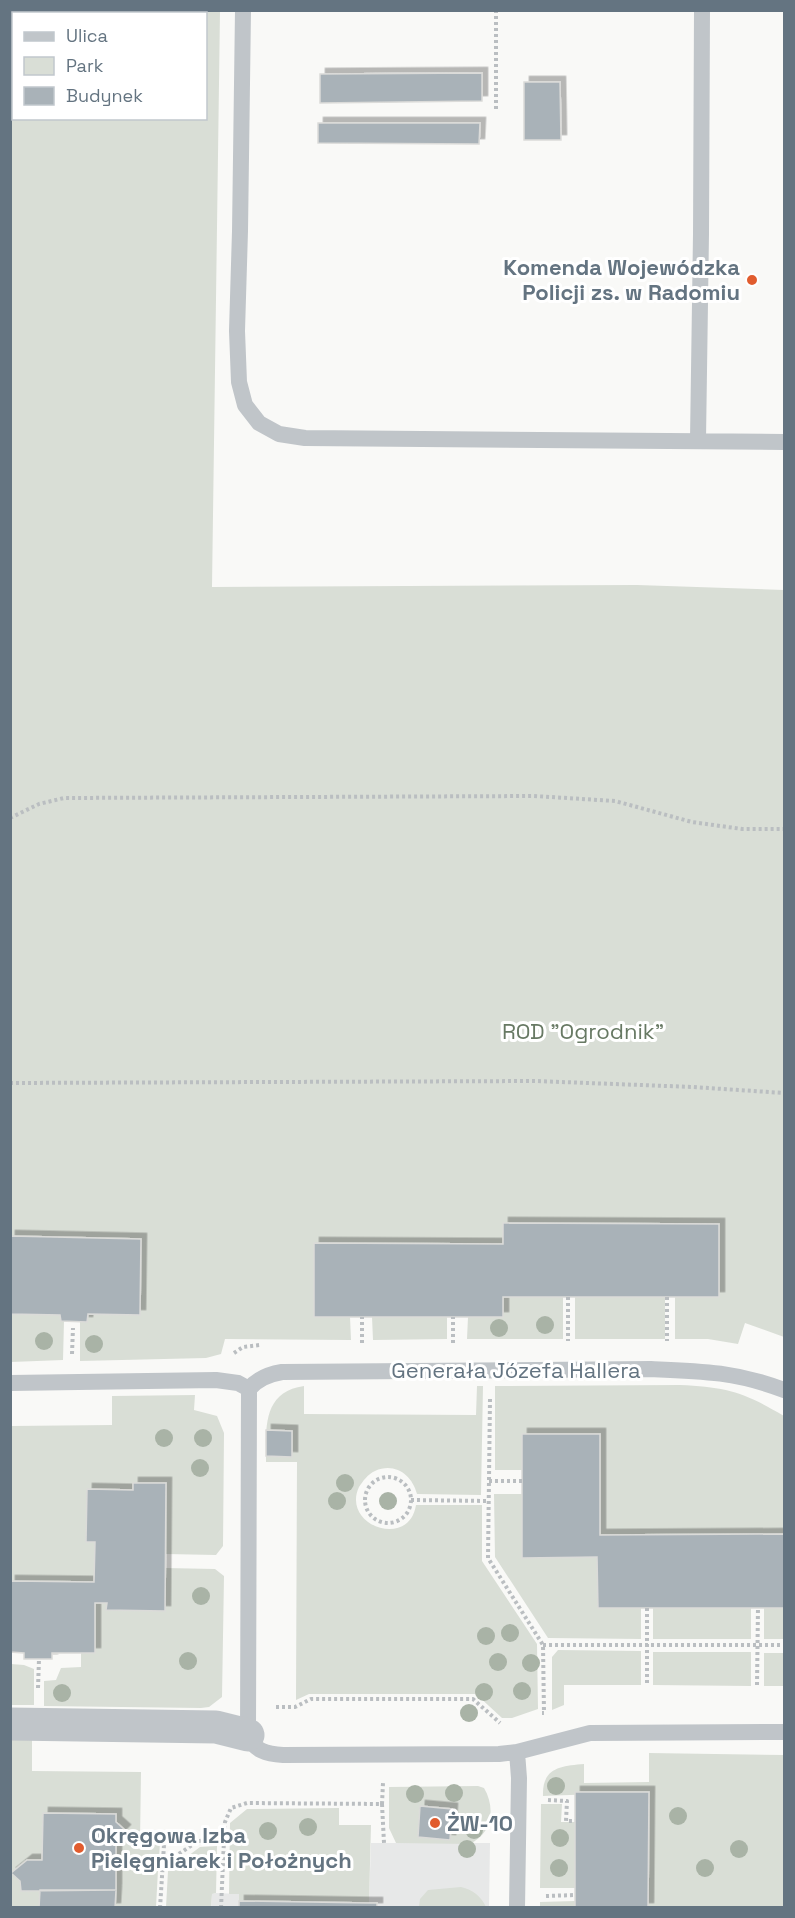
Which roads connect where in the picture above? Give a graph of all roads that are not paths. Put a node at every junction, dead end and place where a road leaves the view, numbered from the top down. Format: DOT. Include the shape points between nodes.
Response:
graph roads {
  1 [pos="243,10"];
  2 [pos="702,10"];
  3 [pos="698,441"];
  4 [pos="784,442"];
  5 [pos="10,1383"];
  6 [pos="249,1389"];
  7 [pos="784,1390"];
  8 [pos="248,1721"];
  9 [pos="10,1724"];
  10 [pos="784,1732"];
  11 [pos="517,1752"];
  12 [pos="517,1908"];
  1 -- 3 [label="lane" via="237,331 239,382 245,405 259,423 279,434 305,438"];
  2 -- 3 [label="lane"];
  3 -- 4 [label="lane"];
  5 -- 6 [label="lane" via="216,1380"];
  6 -- 7 [label="lane, Generała Józefa Hallera" via="261,1379 282,1372 491,1370 704,1371 739,1375"];
  6 -- 8 [label="lane"];
  8 -- 9 [label="street" via="216,1727"];
  8 -- 11 [label="lane" via="251,1743 269,1754"];
  10 -- 11 [label="lane" via="590,1733"];
  11 -- 12 [label="lane"];
}
